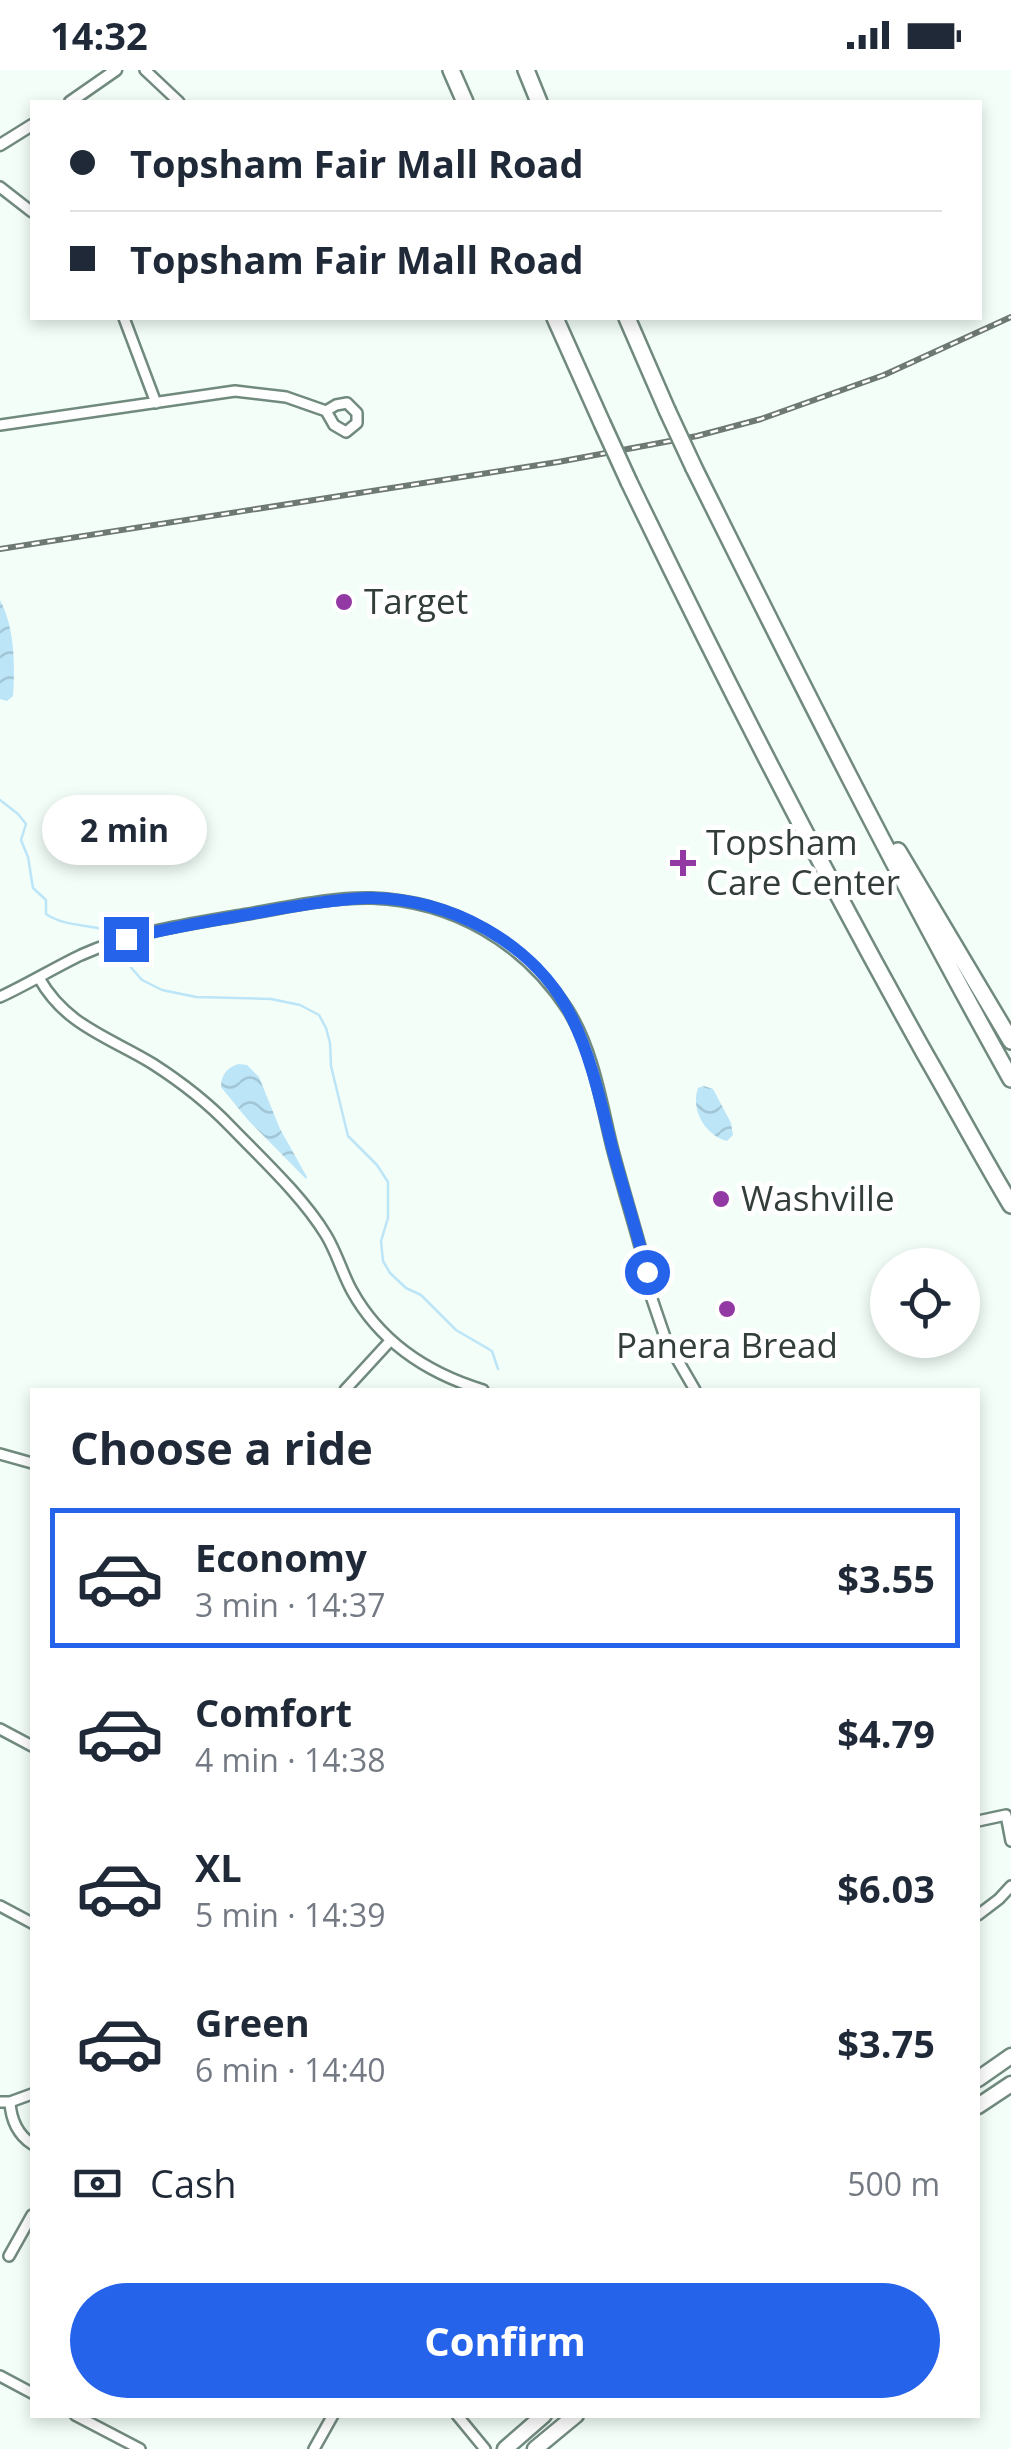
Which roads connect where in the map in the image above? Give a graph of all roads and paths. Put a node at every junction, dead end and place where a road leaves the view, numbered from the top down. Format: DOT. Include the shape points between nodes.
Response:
graph roads {
  1 [pos="116,70"];
  2 [pos="145,70"];
  3 [pos="451,70"];
  4 [pos="526,70"];
  5 [pos="73,100"];
  6 [pos="178,100"];
  7 [pos="463,100"];
  8 [pos="538,100"];
  9 [pos="30,126"];
  10 [pos="0,145"];
  11 [pos="0,187"];
  12 [pos="30,210"];
  13 [pos="125,320"];
  14 [pos="557,320"];
  15 [pos="628,320"];
  16 [pos="156,403"];
  17 [pos="326,411"];
  18 [pos="0,426"];
  19 [pos="875,828"];
  20 [pos="39,978"];
  21 [pos="0,997"];
  22 [pos="1011,1041"];
  23 [pos="1011,1079"];
  24 [pos="1011,1206"];
  25 [pos="390,1340"];
  26 [pos="347,1388"];
  27 [pos="477,1388"];
  28 [pos="694,1388"];
  29 [pos="0,1454"];
  30 [pos="30,1462"];
  31 [pos="0,1728"];
  32 [pos="30,1745"];
  33 [pos="980,1822"];
  34 [pos="1011,1841"];
  35 [pos="1011,1886"];
  36 [pos="0,1906"];
  37 [pos="980,1913"];
  38 [pos="30,1922"];
  39 [pos="1011,2056"];
  40 [pos="980,2077"];
  41 [pos="1011,2084"];
  42 [pos="30,2095"];
  43 [pos="980,2100"];
  44 [pos="5,2102"];
  45 [pos="30,2142"];
  46 [pos="30,2219"];
  47 [pos="9,2256"];
  48 [pos="0,2376"];
  49 [pos="30,2392"];
  50 [pos="80,2418"];
  51 [pos="331,2418"];
  52 [pos="459,2418"];
  53 [pos="540,2418"];
  54 [pos="572,2418"];
  55 [pos="140,2449"];
  56 [pos="314,2449"];
  57 [pos="485,2449"];
  58 [pos="504,2449"];
  59 [pos="535,2449"];
  1 -- 5 [label="street"];
  2 -- 6 [label="street"];
  3 -- 7 [label="highway"];
  4 -- 8 [label="highway"];
  9 -- 10 [label="street"];
  11 -- 12 [label="street"];
  13 -- 16 [label="street"];
  14 -- 24 [label="highway, bridge" via="733,695"];
  15 -- 19 [label="highway, bridge" via="694,468"];
  16 -- 17 [label="street" via="235,391 286,397"];
  16 -- 18 [label="street"];
  19 -- 22 [label="highway" via="889,834"];
  19 -- 23 [label="highway"];
  20 -- 21 [label="street"];
  20 -- 25 [label="street" via="74,1021 153,1064 222,1117 325,1234 353,1293"];
  20 -- 28 [label="street" via="80,956 158,930 368,898 401,900 480,925 519,952 570,1014 590,1060 652,1299"];
  25 -- 26 [label="street"];
  25 -- 27 [label="street" via="419,1363"];
  29 -- 30 [label="street"];
  31 -- 32 [label="street"];
  33 -- 34 [label="street" via="1006,1815"];
  35 -- 37 [label="street"];
  36 -- 38 [label="street"];
  39 -- 40 [label="highway"];
  41 -- 43 [label="highway"];
  42 -- 44 [label="street"];
  44 -- 45 [label="street"];
  46 -- 47 [label="street"];
  48 -- 49 [label="street"];
  50 -- 55 [label="street"];
  51 -- 56 [label="street"];
  52 -- 57 [label="street"];
  53 -- 58 [label="highway"];
  54 -- 59 [label="highway"];
}
